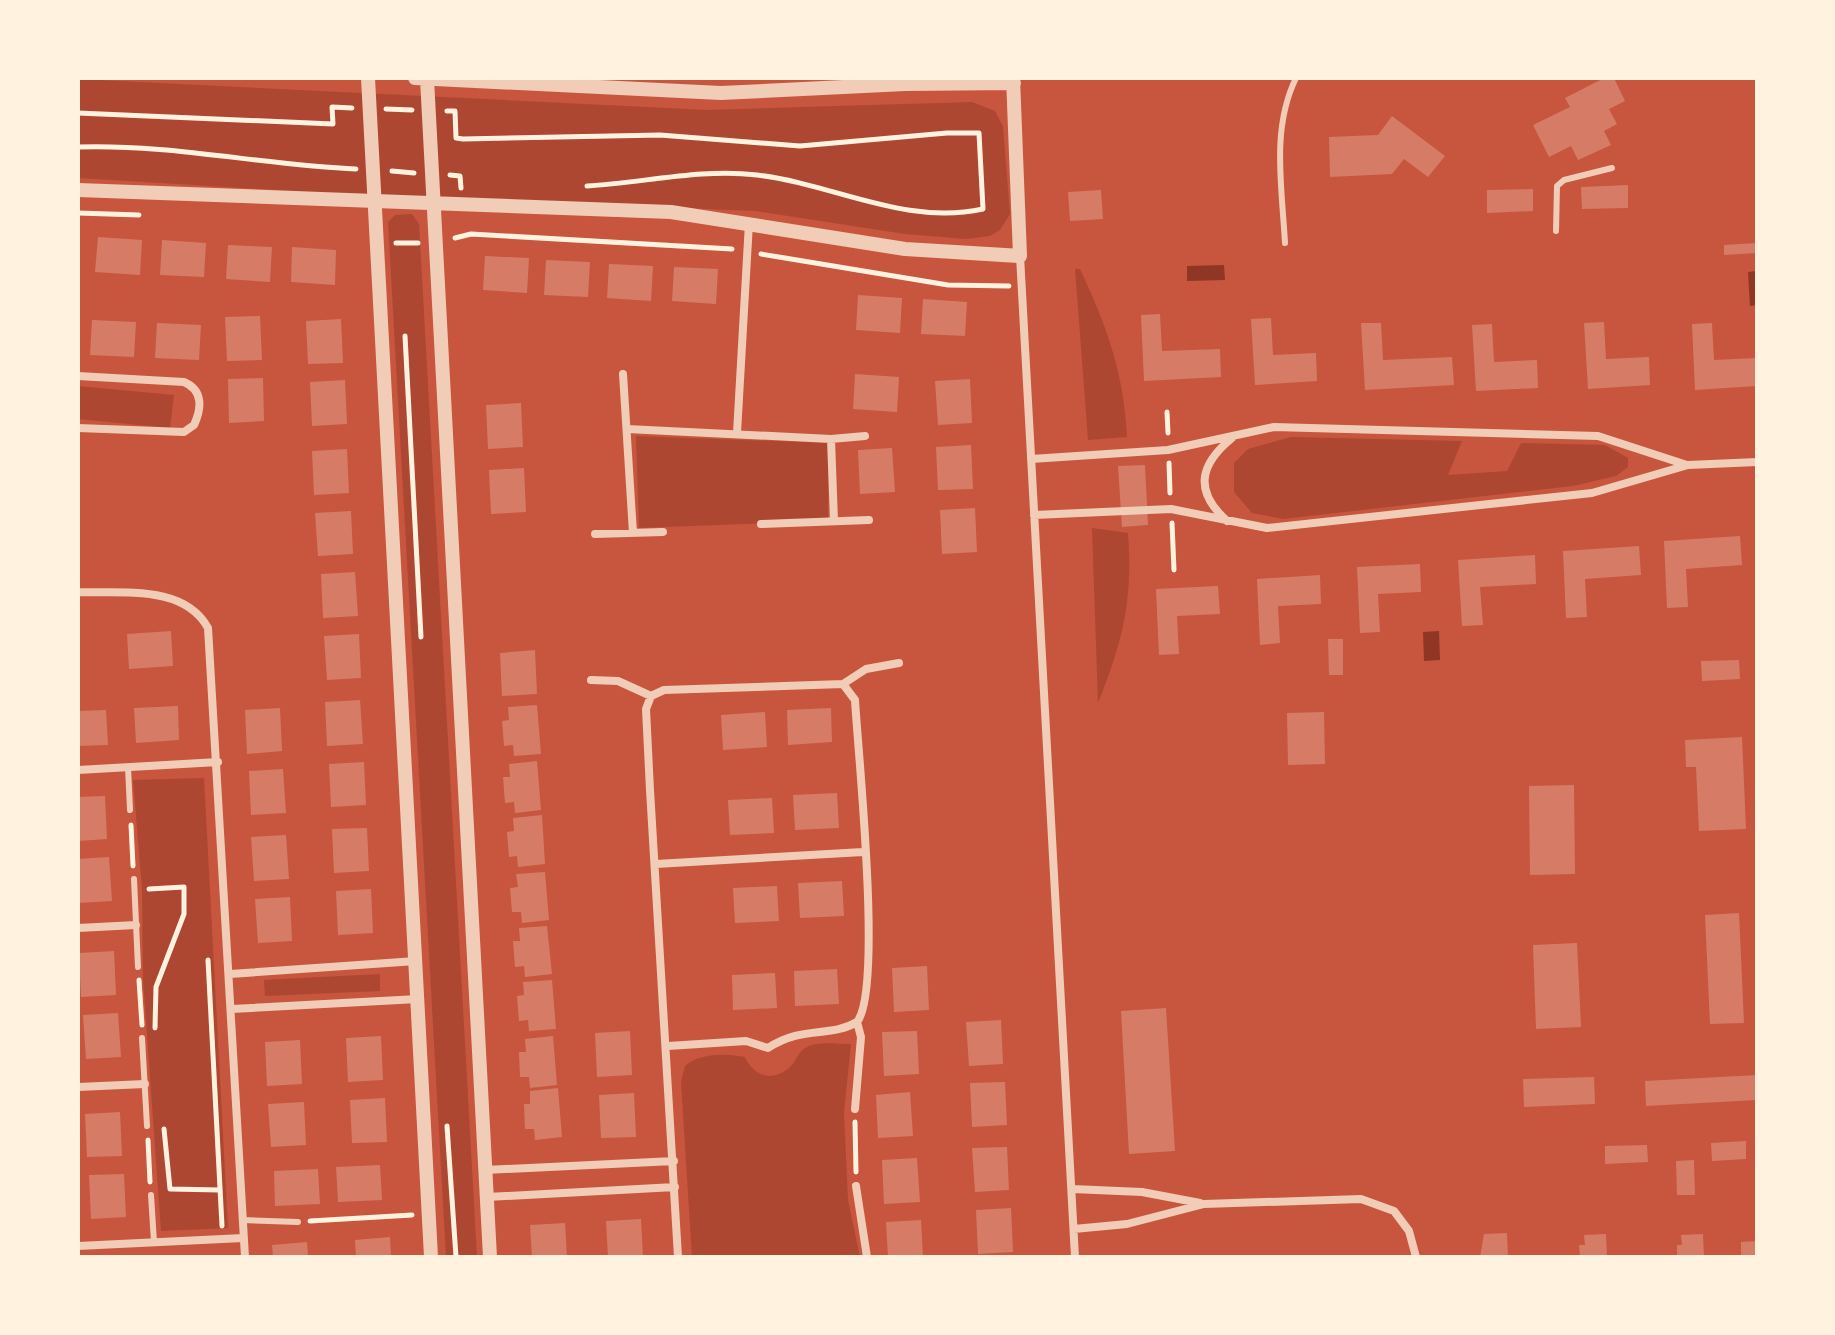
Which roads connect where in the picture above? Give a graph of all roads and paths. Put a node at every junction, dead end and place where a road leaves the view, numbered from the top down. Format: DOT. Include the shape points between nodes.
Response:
graph roads {
  1 [pos="368,78"];
  2 [pos="415,78"];
  3 [pos="1296,78"];
  4 [pos="427,79"];
  5 [pos="1014,81"];
  6 [pos="354,108"];
  7 [pos="381,109"];
  8 [pos="415,110"];
  9 [pos="442,111"];
  10 [pos="78,113"];
  11 [pos="78,147"];
  12 [pos="1612,168"];
  13 [pos="357,169"];
  14 [pos="382,171"];
  15 [pos="419,173"];
  16 [pos="442,174"];
  17 [pos="575,186"];
  18 [pos="468,188"];
  19 [pos="78,190"];
  20 [pos="374,201"];
  21 [pos="434,202"];
  22 [pos="78,213"];
  23 [pos="140,215"];
  24 [pos="749,223"];
  25 [pos="1556,231"];
  26 [pos="377,242"];
  27 [pos="436,243"];
  28 [pos="1285,243"];
  29 [pos="748,253"];
  30 [pos="1020,256"];
  31 [pos="1022,286"];
  32 [pos="623,374"];
  33 [pos="78,376"];
  34 [pos="78,428"];
  35 [pos="627,429"];
  36 [pos="737,433"];
  37 [pos="865,436"];
  38 [pos="1233,437"];
  39 [pos="831,439"];
  40 [pos="1031,459"];
  41 [pos="1757,462"];
  42 [pos="1688,465"];
  43 [pos="1034,515"];
  44 [pos="869,520"];
  45 [pos="834,521"];
  46 [pos="1227,522"];
  47 [pos="761,524"];
  48 [pos="663,532"];
  49 [pos="633,533"];
  50 [pos="595,534"];
  51 [pos="78,592"];
  52 [pos="899,663"];
  53 [pos="591,680"];
  54 [pos="843,684"];
  55 [pos="651,696"];
  56 [pos="218,762"];
  57 [pos="128,767"];
  58 [pos="78,770"];
  59 [pos="130,810"];
  60 [pos="863,852"];
  61 [pos="656,864"];
  62 [pos="134,879"];
  63 [pos="134,896"];
  64 [pos="136,925"];
  65 [pos="78,928"];
  66 [pos="208,951"];
  67 [pos="416,961"];
  68 [pos="138,967"];
  69 [pos="230,974"];
  70 [pos="418,999"];
  71 [pos="232,1009"];
  72 [pos="857,1022"];
  73 [pos="156,1036"];
  74 [pos="142,1038"];
  75 [pos="668,1046"];
  76 [pos="145,1084"];
  77 [pos="78,1087"];
  78 [pos="855,1109"];
  79 [pos="163,1125"];
  80 [pos="147,1126"];
  81 [pos="674,1161"];
  82 [pos="485,1170"];
  83 [pos="856,1186"];
  84 [pos="675,1187"];
  85 [pos="1072,1189"];
  86 [pos="220,1190"];
  87 [pos="151,1195"];
  88 [pos="487,1197"];
  89 [pos="1204,1204"];
  90 [pos="429,1214"];
  91 [pos="242,1220"];
  92 [pos="298,1222"];
  93 [pos="1074,1229"];
  94 [pos="243,1238"];
  95 [pos="223,1239"];
  96 [pos="154,1242"];
  97 [pos="78,1246"];
  98 [pos="245,1257"];
  99 [pos="431,1257"];
  100 [pos="490,1257"];
  101 [pos="678,1257"];
  102 [pos="867,1257"];
  103 [pos="1075,1257"];
  104 [pos="1416,1257"];
  1 -- 20 [label="street"];
  2 -- 4 [label="street"];
  3 -- 28 [label="lane" via="1280,129"];
  4 -- 5 [label="street" via="721,93"];
  4 -- 21 [label="street"];
  5 -- 30 [label="street"];
  6 -- 10 [label="path" via="332,107 333,124"];
  7 -- 8 [label="path"];
  9 -- 17 [label="path" via="455,111 456,138 463,139 660,135 800,146 979,133 983,209 961,214 916,212 861,202 793,180 742,173"];
  11 -- 13 [label="path" via="174,149"];
  12 -- 25 [label="lane" via="1557,186"];
  14 -- 15 [label="path"];
  16 -- 18 [label="path" via="460,176 460,188"];
  19 -- 20 [label="street"];
  20 -- 21 [label="street"];
  20 -- 26 [label="street"];
  21 -- 24 [label="street" via="671,212"];
  21 -- 27 [label="street"];
  22 -- 23 [label="path"];
  24 -- 29 [label="street"];
  24 -- 30 [label="street" via="905,249"];
  26 -- 27 [label="path"];
  26 -- 67 [label="street"];
  27 -- 29 [label="path" via="471,234 716,245"];
  27 -- 82 [label="street"];
  29 -- 31 [label="path" via="948,285"];
  29 -- 36 [label="street"];
  30 -- 31 [label="street"];
  31 -- 40 [label="street"];
  32 -- 35 [label="street"];
  33 -- 34 [label="street" via="184,382 200,401 194,425 184,432"];
  35 -- 36 [label="street"];
  35 -- 49 [label="street"];
  36 -- 39 [label="street"];
  37 -- 39 [label="street"];
  38 -- 40 [label="street" via="1168,450"];
  38 -- 42 [label="street" via="1274,427 1598,436"];
  38 -- 46 [label="street" via="1211,455 1205,471 1209,505"];
  39 -- 45 [label="street"];
  40 -- 43 [label="street"];
  41 -- 42 [label="street"];
  42 -- 46 [label="street" via="1592,493 1267,528"];
  43 -- 46 [label="street" via="1171,509"];
  43 -- 85 [label="street"];
  44 -- 45 [label="street"];
  45 -- 47 [label="street"];
  48 -- 49 [label="street"];
  49 -- 50 [label="street"];
  51 -- 56 [label="street" via="169,597 193,606 211,640"];
  52 -- 54 [label="street" via="866,669"];
  53 -- 55 [label="street" via="618,681"];
  54 -- 55 [label="street" via="664,690"];
  54 -- 60 [label="street" via="855,700"];
  55 -- 61 [label="street" via="646,709"];
  56 -- 57 [label="street"];
  56 -- 69 [label="street"];
  57 -- 58 [label="street"];
  57 -- 59 [label="lane"];
  59 -- 62 [label="path"];
  60 -- 61 [label="street"];
  60 -- 72 [label="street" via="869,963 865,1008"];
  61 -- 75 [label="street"];
  62 -- 63 [label="lane"];
  63 -- 64 [label="lane"];
  63 -- 73 [label="path" via="142,889 184,887 186,903 156,987"];
  64 -- 65 [label="street"];
  64 -- 68 [label="lane"];
  66 -- 86 [label="path"];
  67 -- 69 [label="street"];
  67 -- 70 [label="street"];
  68 -- 74 [label="path"];
  69 -- 71 [label="street"];
  70 -- 71 [label="street"];
  70 -- 90 [label="street"];
  71 -- 91 [label="street"];
  72 -- 75 [label="street" via="792,1034 768,1048 746,1041"];
  72 -- 78 [label="street" via="861,1037"];
  74 -- 76 [label="lane"];
  75 -- 81 [label="street"];
  76 -- 77 [label="street"];
  76 -- 80 [label="lane"];
  78 -- 83 [label="path"];
  79 -- 86 [label="path" via="170,1189"];
  80 -- 87 [label="path"];
  81 -- 82 [label="street"];
  81 -- 84 [label="street"];
  82 -- 88 [label="street"];
  83 -- 102 [label="street"];
  84 -- 88 [label="street"];
  84 -- 101 [label="street"];
  85 -- 89 [label="street" via="1142,1192"];
  85 -- 93 [label="street"];
  86 -- 95 [label="path"];
  87 -- 96 [label="lane"];
  88 -- 100 [label="street"];
  89 -- 93 [label="street" via="1127,1224"];
  89 -- 104 [label="street" via="1373,1200 1403,1220"];
  90 -- 92 [label="path"];
  90 -- 99 [label="street"];
  91 -- 92 [label="lane"];
  91 -- 94 [label="street"];
  93 -- 103 [label="street"];
  94 -- 95 [label="street"];
  94 -- 98 [label="street"];
  95 -- 96 [label="street"];
  96 -- 97 [label="street"];
}
